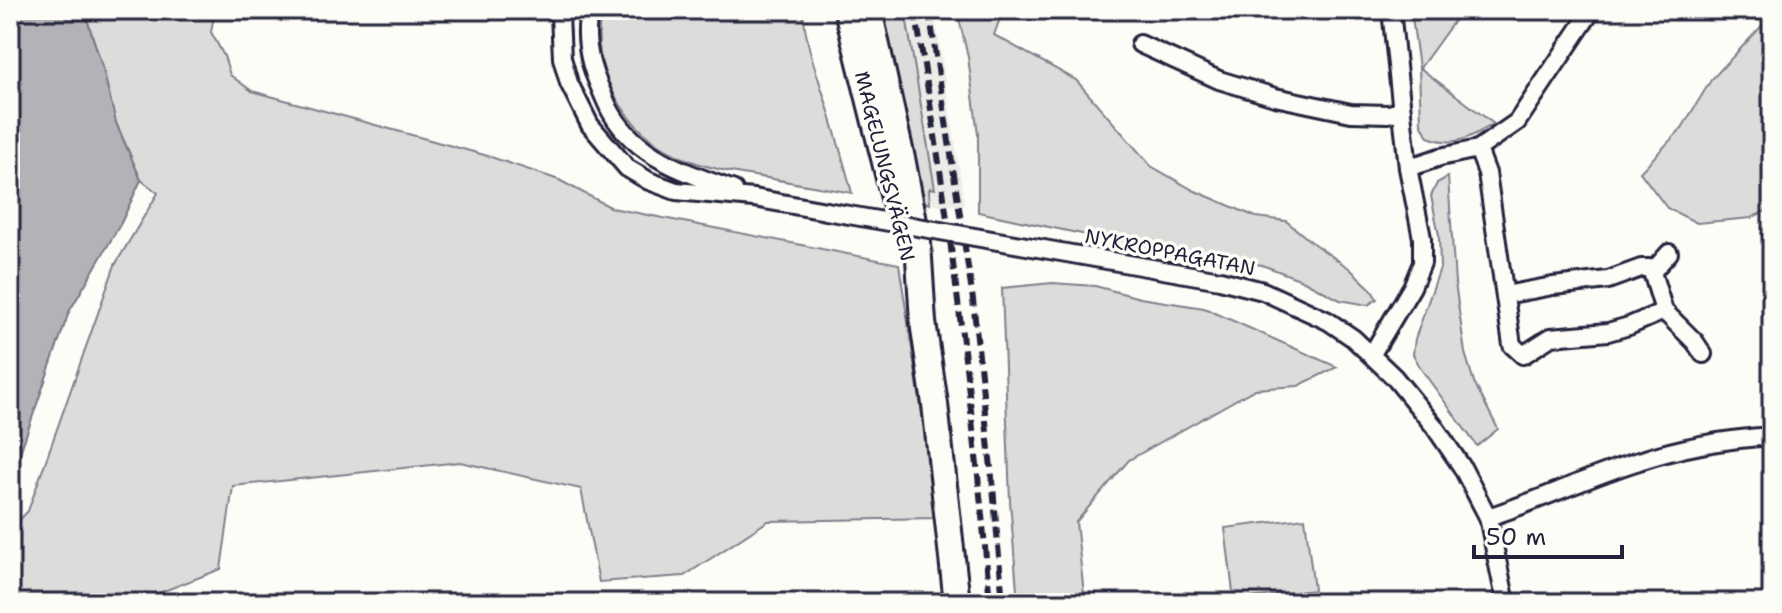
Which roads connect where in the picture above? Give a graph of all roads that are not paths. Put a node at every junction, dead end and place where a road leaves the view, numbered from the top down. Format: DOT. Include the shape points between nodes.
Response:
graph roads {
  1 [pos="561,10"];
  2 [pos="590,10"];
  3 [pos="847,10"];
  4 [pos="869,10"];
  5 [pos="1391,10"];
  6 [pos="1592,10"];
  7 [pos="1140,44"];
  8 [pos="1402,111"];
  9 [pos="1478,149"];
  10 [pos="1408,168"];
  11 [pos="754,198"];
  12 [pos="1669,253"];
  13 [pos="1652,272"];
  14 [pos="1505,295"];
  15 [pos="1664,311"];
  16 [pos="923,322"];
  17 [pos="1372,354"];
  18 [pos="1703,354"];
  19 [pos="1772,436"];
  20 [pos="1488,517"];
  21 [pos="957,603"];
  22 [pos="1506,603"];
  1 -- 11 [label="street, NYKROPPAGATAN" via="562,58 569,83 590,125 627,168 676,191"];
  2 -- 11 [label="street, NYKROPPAGATAN" via="588,52 594,75 627,135 680,170"];
  3 -- 16 [label="main road, MAGELUNGSVÄGEN"];
  4 -- 16 [label="main road, MAGELUNGSVÄGEN" via="918,243"];
  5 -- 8 [label="street"];
  6 -- 9 [label="street" via="1517,122"];
  7 -- 8 [label="street" via="1219,80 1275,97 1351,113"];
  8 -- 10 [label="street"];
  9 -- 10 [label="street"];
  9 -- 14 [label="street" via="1487,173"];
  10 -- 17 [label="street" via="1422,263"];
  11 -- 17 [label="street, NYKROPPAGATAN, bridge" via="1220,280 1263,291 1328,321"];
  12 -- 13 [label="street"];
  13 -- 14 [label="street" via="1641,268 1608,280"];
  13 -- 15 [label="street"];
  14 -- 15 [label="street" via="1512,345 1523,355 1551,337 1608,332"];
  15 -- 18 [label="street"];
  16 -- 21 [label="main road, MAGELUNGSVÄGEN"];
  17 -- 20 [label="street, NYKROPPAGATAN" via="1434,426"];
  19 -- 20 [label="street" via="1722,441 1640,460"];
  20 -- 22 [label="street, NYKROPPAGATAN"];
}
